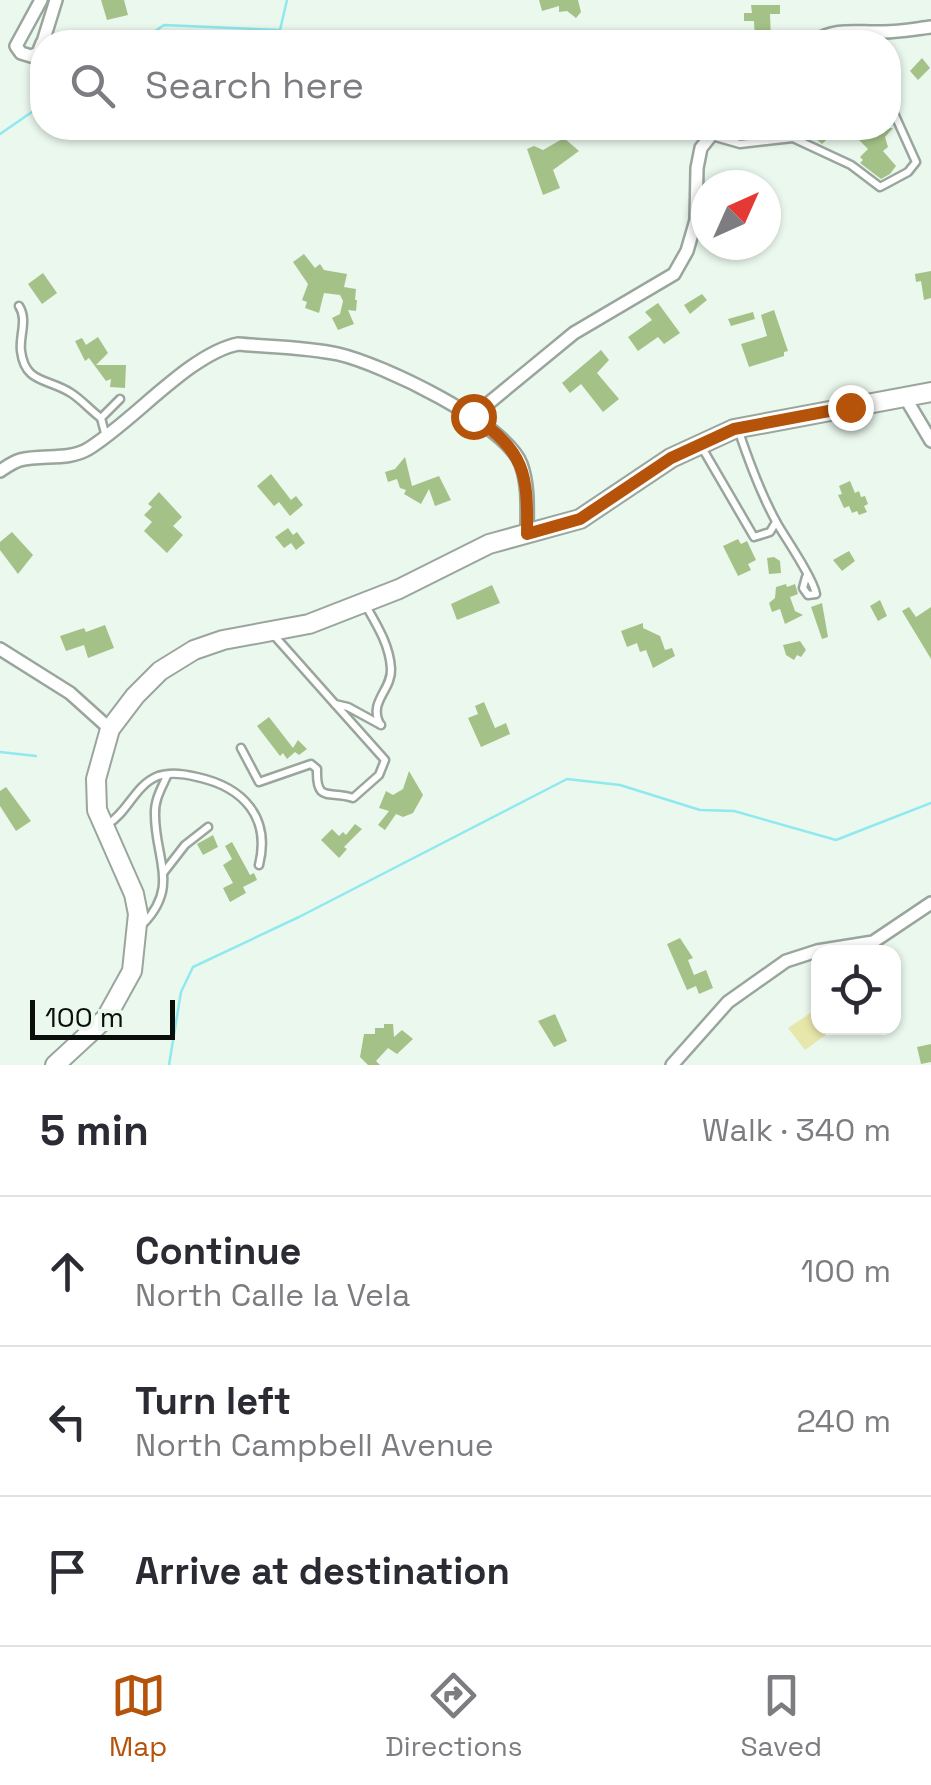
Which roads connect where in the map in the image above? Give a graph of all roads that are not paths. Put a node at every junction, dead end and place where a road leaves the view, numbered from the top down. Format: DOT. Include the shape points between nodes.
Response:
graph roads {
  1 [pos="40,0"];
  2 [pos="56,0"];
  3 [pos="931,27"];
  4 [pos="46,30"];
  5 [pos="901,34"];
  6 [pos="30,56"];
  7 [pos="901,129"];
  8 [pos="708,140"];
  9 [pos="731,140"];
  10 [pos="775,140"];
  11 [pos="797,140"];
  12 [pos="19,306"];
  13 [pos="931,392"];
  14 [pos="120,399"];
  15 [pos="906,399"];
  16 [pos="473,416"];
  17 [pos="101,418"];
  18 [pos="737,428"];
  19 [pos="106,437"];
  20 [pos="931,441"];
  21 [pos="701,444"];
  22 [pos="0,471"];
  23 [pos="776,522"];
  24 [pos="527,534"];
  25 [pos="806,576"];
  26 [pos="364,602"];
  27 [pos="270,632"];
  28 [pos="0,650"];
  29 [pos="334,704"];
  30 [pos="110,729"];
  31 [pos="242,748"];
  32 [pos="168,775"];
  33 [pos="208,827"];
  34 [pos="103,828"];
  35 [pos="260,865"];
  36 [pos="164,872"];
  37 [pos="931,903"];
  38 [pos="136,931"];
  39 [pos="55,1065"];
  40 [pos="672,1065"];
  1 -- 6 [label="street" via="16,46"];
  2 -- 4 [label="street"];
  3 -- 5 [label="street"];
  7 -- 11 [label="lane" via="916,162 880,187"];
  8 -- 16 [label="street" via="697,168 692,238 674,274 574,332"];
  9 -- 10 [label="lane"];
  12 -- 17 [label="lane" via="27,372 70,392"];
  13 -- 15 [label="main road"];
  14 -- 17 [label="lane"];
  15 -- 18 [label="main road"];
  15 -- 20 [label="street"];
  16 -- 19 [label="street" via="340,354 238,344 205,357"];
  16 -- 24 [label="street" via="520,461"];
  17 -- 19 [label="lane"];
  18 -- 21 [label="main road"];
  18 -- 23 [label="lane"];
  19 -- 22 [label="street" via="83,452 18,460"];
  21 -- 23 [label="lane" via="754,537"];
  21 -- 24 [label="main road" via="580,519"];
  23 -- 25 [label="lane"];
  24 -- 26 [label="main road" via="489,544"];
  26 -- 27 [label="main road"];
  26 -- 29 [label="lane" via="384,638 391,669 376,709 381,725"];
  27 -- 29 [label="lane"];
  27 -- 30 [label="main road" via="222,640 178,659 134,696"];
  28 -- 30 [label="street" via="70,693"];
  29 -- 31 [label="lane" via="385,760 353,798 320,791 311,764 259,782"];
  30 -- 34 [label="main road" via="96,779"];
  32 -- 34 [label="lane" via="134,793"];
  32 -- 35 [label="lane" via="212,780 240,794 264,844"];
  32 -- 36 [label="lane" via="154,814"];
  33 -- 36 [label="lane"];
  34 -- 38 [label="main road" via="134,894"];
  36 -- 38 [label="lane" via="165,890"];
  37 -- 40 [label="street" via="872,942 786,961 728,1002"];
  38 -- 39 [label="main road" via="132,971 106,1018"];
}
